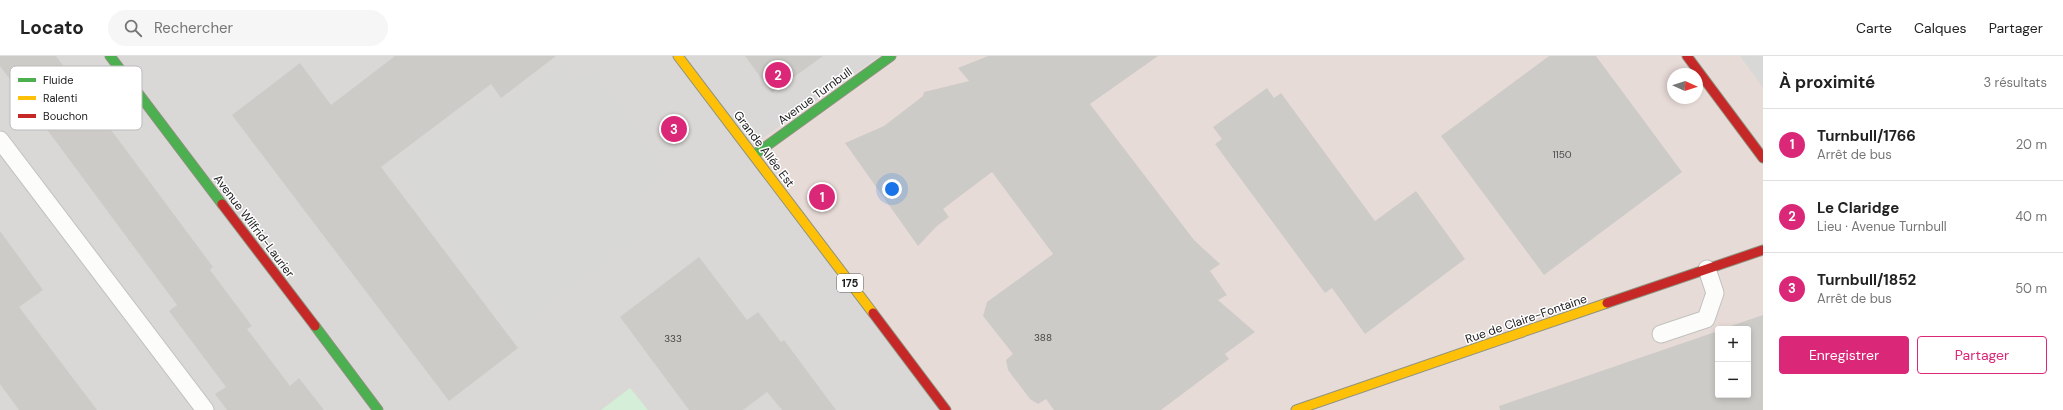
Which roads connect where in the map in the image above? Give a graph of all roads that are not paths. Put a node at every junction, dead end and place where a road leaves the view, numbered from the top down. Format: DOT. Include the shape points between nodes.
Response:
graph roads {
  1 [pos="110,56"];
  2 [pos="678,56"];
  3 [pos="891,56"];
  4 [pos="1686,56"];
  5 [pos="118,66"];
  6 [pos="142,98"];
  7 [pos="0,140"];
  8 [pos="754,155"];
  9 [pos="1763,158"];
  10 [pos="1763,250"];
  11 [pos="1707,269"];
  12 [pos="1660,334"];
  13 [pos="205,410"];
  14 [pos="378,410"];
  15 [pos="946,410"];
  16 [pos="1296,410"];
  1 -- 5 [label="street, Avenue Wilfrid-Laurier"];
  2 -- 8 [label="street, Grande Allée Est / 175"];
  3 -- 8 [label="street, Avenue Turnbull"];
  4 -- 9 [label="street"];
  6 -- 14 [label="street, Avenue Wilfrid-Laurier"];
  7 -- 13 [label="lane"];
  8 -- 15 [label="street, Grande Allée Est / 175"];
  10 -- 11 [label="street, Rue de Claire-Fontaine"];
  11 -- 12 [label="lane" via="1715,293 1706,318"];
  11 -- 16 [label="street, Rue de Claire-Fontaine"];
}
